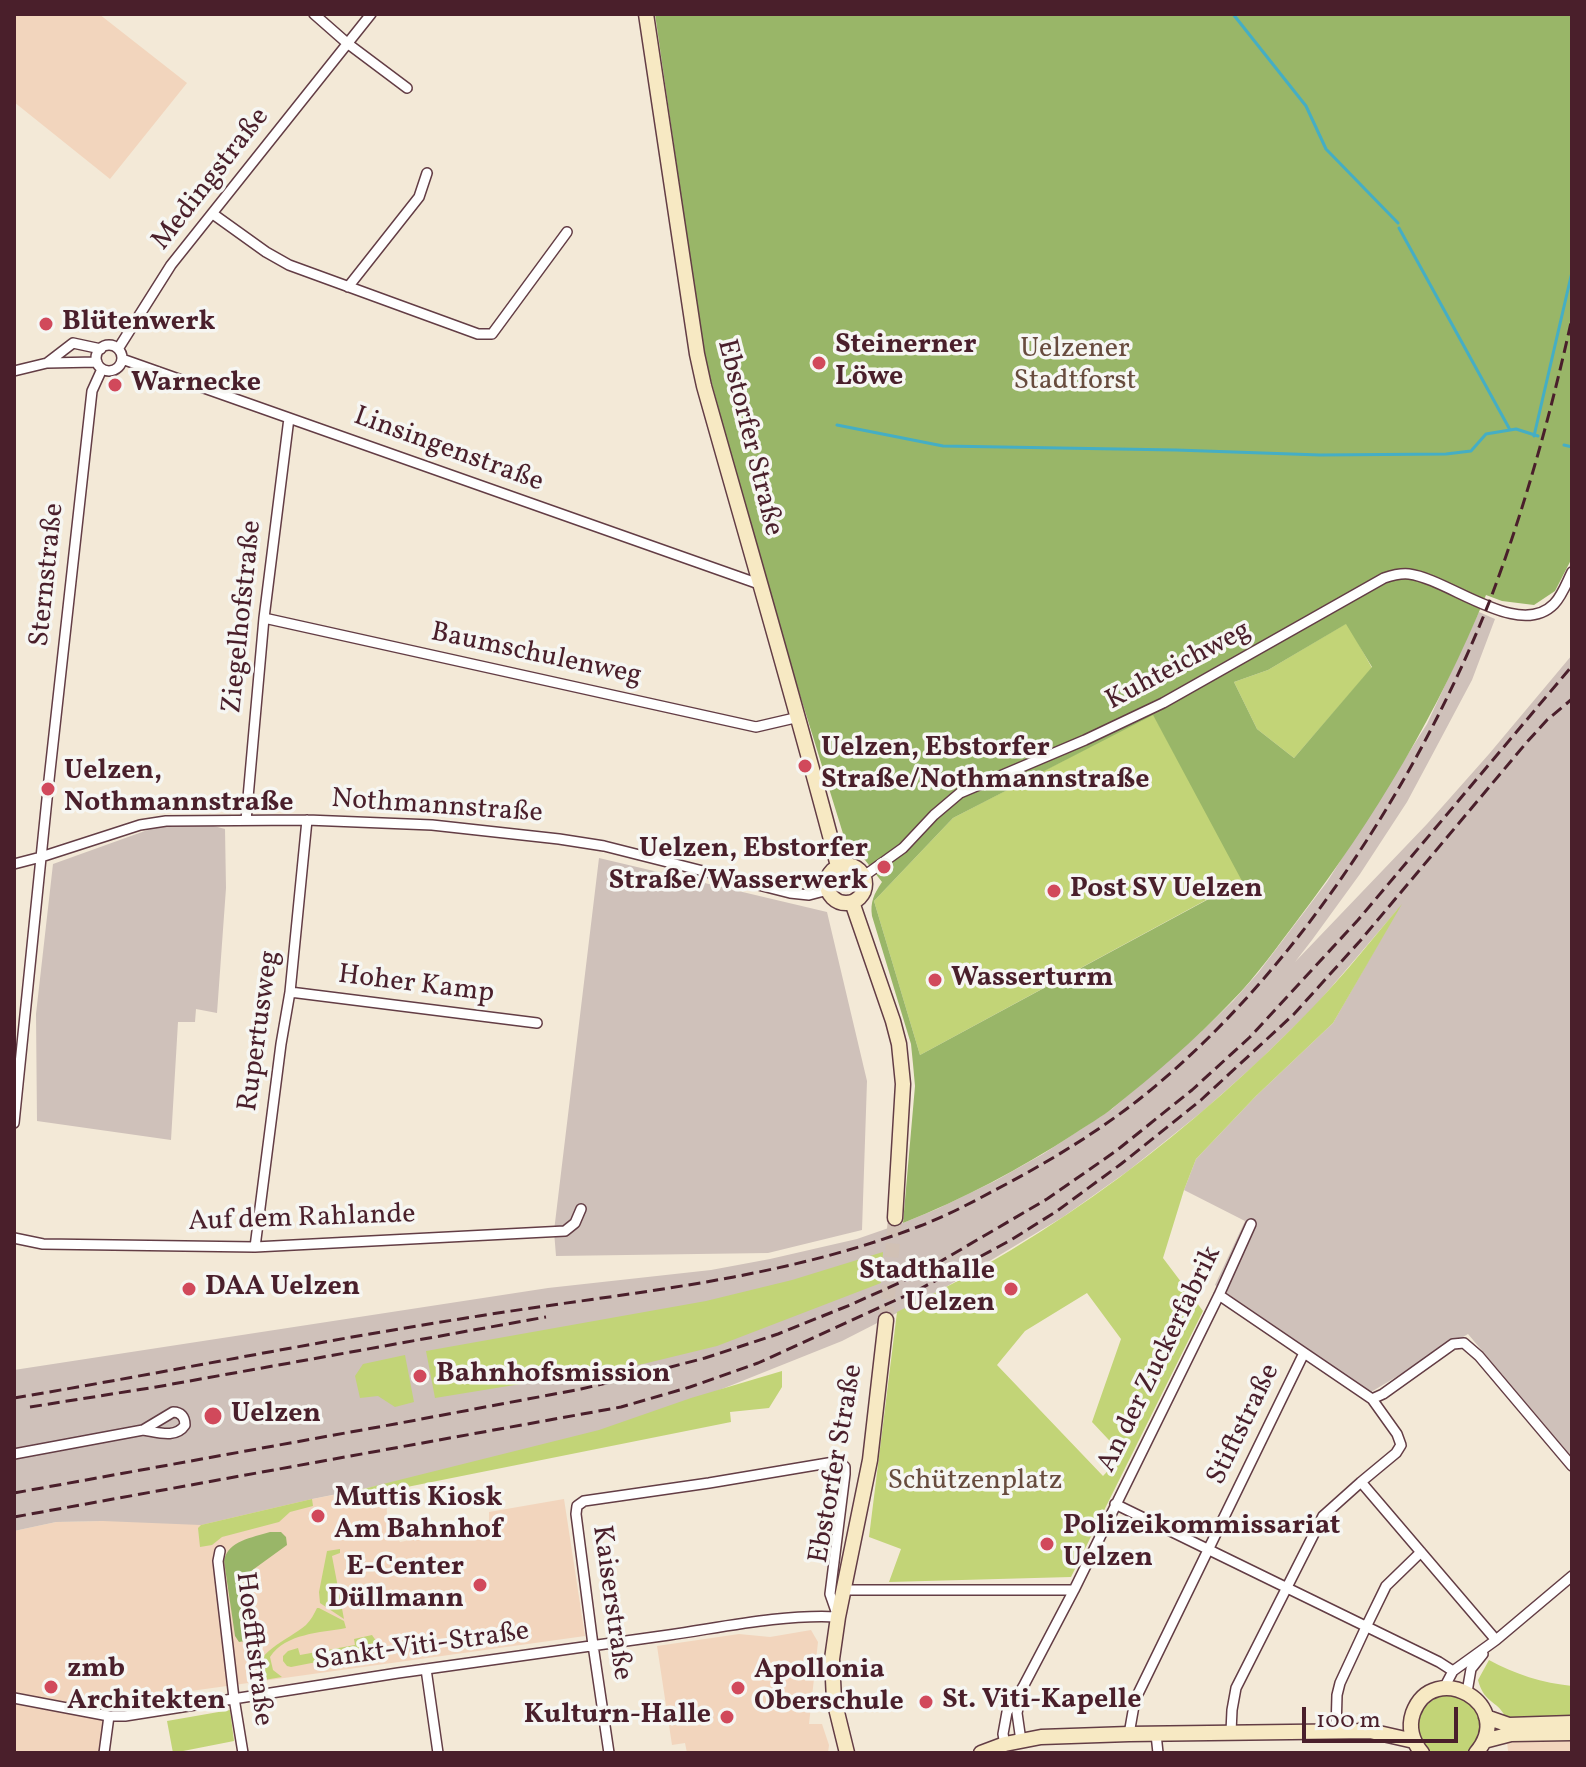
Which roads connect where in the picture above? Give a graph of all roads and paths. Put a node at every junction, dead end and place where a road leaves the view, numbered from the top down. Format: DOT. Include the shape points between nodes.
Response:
graph roads {
  1 [pos="314,14"];
  2 [pos="371,14"];
  3 [pos="646,14"];
  4 [pos="347,43"];
  5 [pos="407,88"];
  6 [pos="427,173"];
  7 [pos="213,214"];
  8 [pos="567,232"];
  9 [pos="348,287"];
  10 [pos="101,349"];
  11 [pos="120,354"];
  12 [pos="47,363"];
  13 [pos="99,366"];
  14 [pos="14,371"];
  15 [pos="289,418"];
  16 [pos="1572,572"];
  17 [pos="759,584"];
  18 [pos="264,618"];
  19 [pos="799,717"];
  20 [pos="246,820"];
  21 [pos="307,820"];
  22 [pos="41,857"];
  23 [pos="14,864"];
  24 [pos="838,866"];
  25 [pos="864,876"];
  26 [pos="828,890"];
  27 [pos="852,902"];
  28 [pos="290,992"];
  29 [pos="537,1023"];
  30 [pos="14,1123"];
  31 [pos="581,1209"];
  32 [pos="895,1218"];
  33 [pos="1251,1224"];
  34 [pos="14,1238"];
  35 [pos="255,1247"];
  36 [pos="1219,1295"];
  37 [pos="886,1320"];
  38 [pos="1304,1353"];
  39 [pos="1372,1399"];
  40 [pos="143,1430"];
  41 [pos="14,1454"];
  42 [pos="841,1463"];
  43 [pos="1572,1466"];
  44 [pos="1361,1482"];
  45 [pos="1115,1504"];
  46 [pos="220,1551"];
  47 [pos="1209,1551"];
  48 [pos="1421,1552"];
  49 [pos="1572,1576"];
  50 [pos="1286,1589"];
  51 [pos="843,1590"];
  52 [pos="1074,1590"];
  53 [pos="838,1617"];
  54 [pos="1366,1627"];
  55 [pos="1496,1640"];
  56 [pos="593,1645"];
  57 [pos="426,1669"];
  58 [pos="1453,1671"];
  59 [pos="1023,1687"];
  60 [pos="1444,1688"];
  61 [pos="1467,1692"];
  62 [pos="14,1698"];
  63 [pos="234,1698"];
  64 [pos="109,1716"];
  65 [pos="1486,1717"];
  66 [pos="1411,1720"];
  67 [pos="1572,1723"];
  68 [pos="1336,1731"];
  69 [pos="1370,1731"];
  70 [pos="1231,1732"];
  71 [pos="1572,1733"];
  72 [pos="1129,1734"];
  73 [pos="1156,1734"];
  74 [pos="1013,1742"];
  75 [pos="1418,1747"];
  76 [pos="1480,1747"];
  77 [pos="104,1753"];
  78 [pos="243,1753"];
  79 [pos="438,1753"];
  80 [pos="609,1753"];
  81 [pos="850,1753"];
  82 [pos="981,1753"];
  83 [pos="1158,1753"];
  1 -- 4 [label="street"];
  2 -- 4 [label="street, Medingstraße"];
  3 -- 17 [label="main road, Ebstorfer Straße" via="697,354"];
  4 -- 5 [label="street"];
  4 -- 7 [label="street, Medingstraße"];
  6 -- 9 [label="street" via="419,197"];
  7 -- 9 [label="street" via="289,265"];
  7 -- 11 [label="street, Medingstraße" via="171,265"];
  8 -- 9 [label="street" via="492,334 478,334"];
  10 -- 11 [label="street" via="111,346"];
  10 -- 12 [label="street" via="73,343"];
  10 -- 13 [label="street"];
  11 -- 13 [label="street" via="120,366 113,371"];
  11 -- 15 [label="street, Linsingenstraße"];
  12 -- 13 [label="street"];
  12 -- 14 [label="street"];
  13 -- 22 [label="street, Sternstraße" via="92,391"];
  15 -- 17 [label="street, Linsingenstraße"];
  15 -- 18 [label="street, Ziegelhofstraße"];
  16 -- 25 [label="street, Kuhteichweg" via="1546,611 1521,616 1426,579 1398,574 1384,578 1163,703 960,793 903,848"];
  17 -- 19 [label="main road, Ebstorfer Straße"];
  18 -- 19 [label="street, Baumschulenweg" via="756,727"];
  18 -- 20 [label="street, Ziegelhofstraße"];
  19 -- 24 [label="main road, Ebstorfer Straße"];
  20 -- 21 [label="street, Nothmannstraße"];
  20 -- 22 [label="street, Nothmannstraße" via="140,825"];
  21 -- 26 [label="street, Nothmannstraße" via="432,825 559,839 790,893"];
  21 -- 28 [label="street, Rupertusweg"];
  22 -- 23 [label="street, Nothmannstraße"];
  22 -- 30 [label="street, Sternstraße"];
  24 -- 25 [label="main road" via="856,867"];
  24 -- 26 [label="main road" via="828,876"];
  25 -- 27 [label="main road" via="862,895"];
  26 -- 27 [label="main road" via="837,901"];
  27 -- 32 [label="main road" via="899,1044 903,1084"];
  28 -- 29 [label="street, Hoher Kamp"];
  28 -- 35 [label="street, Rupertusweg"];
  31 -- 35 [label="street, Auf dem Rahlande" via="565,1231"];
  33 -- 36 [label="street, An der Zuckerfabrik"];
  34 -- 35 [label="street, Auf dem Rahlande" via="43,1244"];
  36 -- 38 [label="street"];
  36 -- 45 [label="street, An der Zuckerfabrik"];
  37 -- 51 [label="main road, Ebstorfer Straße" via="870,1460"];
  38 -- 39 [label="street"];
  38 -- 47 [label="street, Stiftstraße"];
  39 -- 43 [label="street" via="1453,1344 1464,1343"];
  39 -- 44 [label="street" via="1401,1445"];
  40 -- 41 [label="street"];
  42 -- 53 [label="street, Ebstorfer Straße" via="845,1474 830,1594"];
  42 -- 56 [label="street, Kaiserstraße" via="577,1506"];
  44 -- 48 [label="street"];
  44 -- 50 [label="street" via="1323,1516"];
  45 -- 47 [label="street"];
  45 -- 52 [label="street, An der Zuckerfabrik"];
  46 -- 63 [label="street, Hoefftstraße"];
  47 -- 50 [label="street"];
  47 -- 72 [label="street, Stiftstraße" via="1135,1700"];
  48 -- 54 [label="street" via="1386,1586"];
  48 -- 55 [label="street"];
  49 -- 55 [label="street"];
  50 -- 54 [label="street"];
  50 -- 70 [label="street" via="1236,1688"];
  51 -- 52 [label="street"];
  51 -- 53 [label="main road, Ebstorfer Straße"];
  52 -- 59 [label="street, An der Zuckerfabrik"];
  53 -- 56 [label="street, Sankt-Viti-Straße"];
  53 -- 81 [label="main road, Ebstorfer Straße" via="832,1678"];
  54 -- 58 [label="street"];
  54 -- 68 [label="street" via="1340,1683"];
  55 -- 58 [label="street"];
  55 -- 61 [label="street" via="1471,1669"];
  56 -- 57 [label="street, Sankt-Viti-Straße"];
  56 -- 80 [label="street, Kaiserstraße"];
  57 -- 63 [label="street, Sankt-Viti-Straße"];
  57 -- 79 [label="street"];
  58 -- 60 [label="street"];
  59 -- 74 [label="street, An der Zuckerfabrik"];
  59 -- 74 [label="street, An der Zuckerfabrik" via="1007,1712 1003,1734"];
  60 -- 61 [label="main road"];
  60 -- 66 [label="main road" via="1422,1699"];
  61 -- 65 [label="main road"];
  62 -- 64 [label="street, Sankt-Viti-Straße"];
  63 -- 64 [label="street, Sankt-Viti-Straße"];
  63 -- 78 [label="street, Hoefftstraße"];
  64 -- 77 [label="street"];
  65 -- 67 [label="main road" via="1509,1725"];
  65 -- 76 [label="main road"];
  66 -- 69 [label="main road"];
  66 -- 75 [label="main road"];
  68 -- 69 [label="main road"];
  68 -- 70 [label="main road"];
  69 -- 75 [label="main road"];
  70 -- 73 [label="main road"];
  71 -- 76 [label="main road" via="1511,1734"];
  72 -- 73 [label="main road"];
  72 -- 74 [label="main road"];
  73 -- 83 [label="street"];
  74 -- 82 [label="main road"];
}
